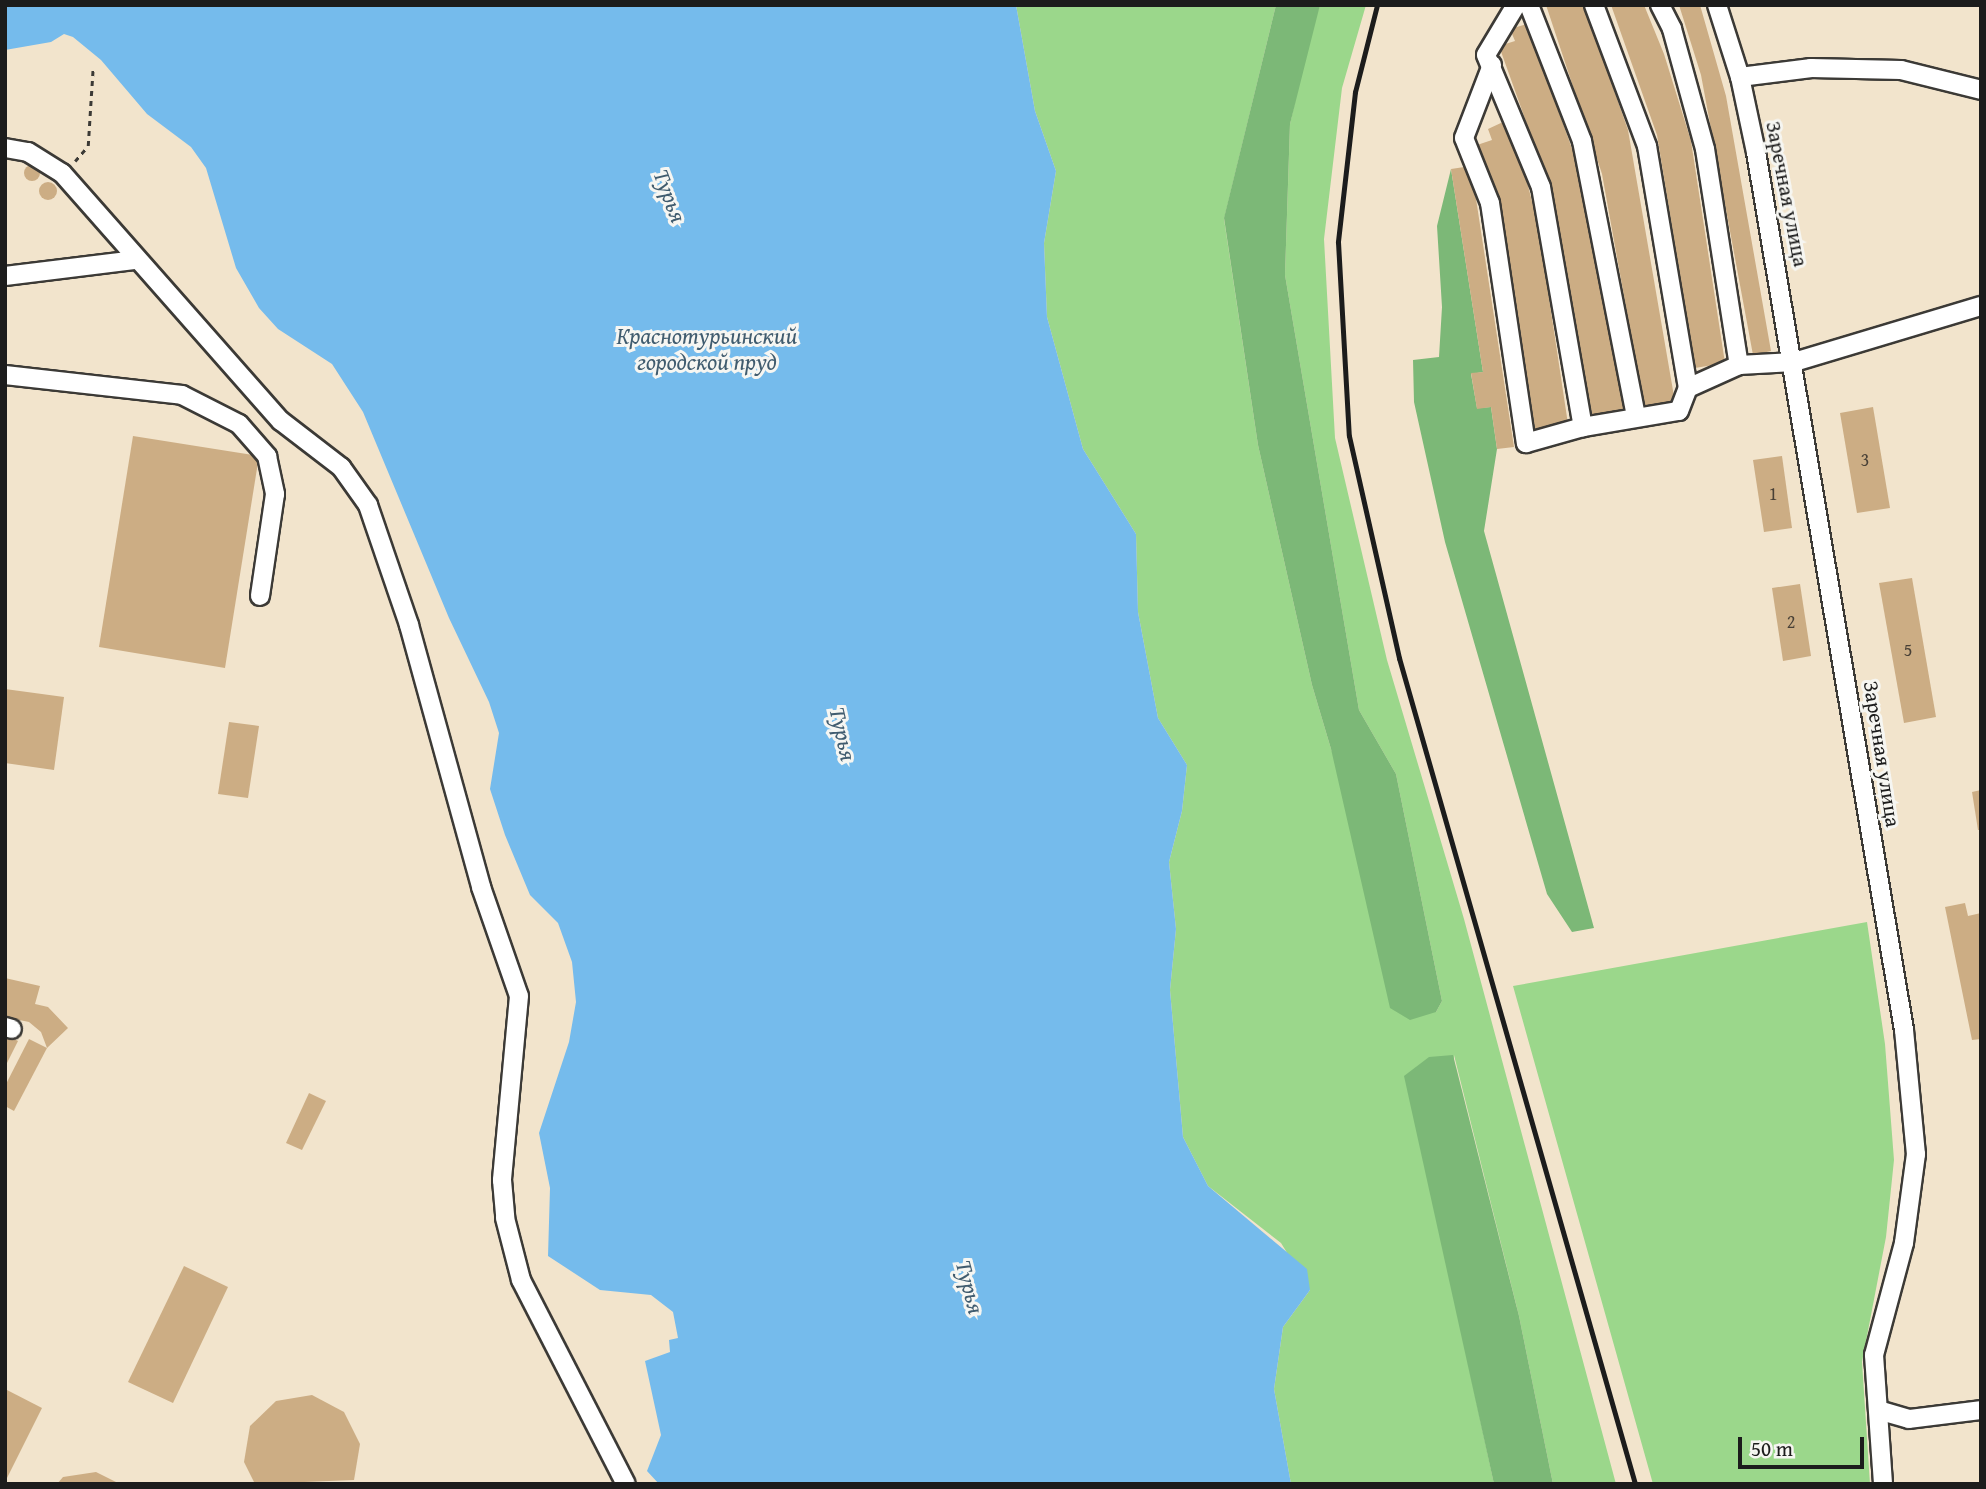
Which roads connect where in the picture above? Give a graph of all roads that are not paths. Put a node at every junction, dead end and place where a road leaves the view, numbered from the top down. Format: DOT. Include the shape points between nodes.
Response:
graph roads {
  1 [pos="1516,5"];
  2 [pos="1529,5"];
  3 [pos="1594,5"];
  4 [pos="1660,5"];
  5 [pos="1717,5"];
  6 [pos="1492,65"];
  7 [pos="1740,77"];
  8 [pos="1981,90"];
  9 [pos="5,148"];
  10 [pos="136,260"];
  11 [pos="5,276"];
  12 [pos="1981,306"];
  13 [pos="1794,362"];
  14 [pos="1739,365"];
  15 [pos="5,375"];
  16 [pos="1688,388"];
  17 [pos="1636,416"];
  18 [pos="1583,427"];
  19 [pos="260,596"];
  20 [pos="1878,1410"];
  21 [pos="1981,1410"];
  22 [pos="626,1484"];
  23 [pos="1883,1484"];
  1 -- 6 [label="street" via="1486,55"];
  2 -- 17 [label="street" via="1582,141"];
  3 -- 16 [label="street" via="1647,146"];
  4 -- 14 [label="street" via="1672,29 1705,149"];
  5 -- 7 [label="street, Заречная улица"];
  6 -- 18 [label="street" via="1541,187"];
  6 -- 18 [label="street" via="1464,138 1490,203 1525,443"];
  7 -- 8 [label="street" via="1811,68 1901,70"];
  7 -- 13 [label="street, Заречная улица"];
  9 -- 10 [label="street" via="28,152 62,173"];
  10 -- 11 [label="street"];
  10 -- 22 [label="street" via="281,421 341,467 368,505 409,625 481,887 519,996 502,1180 505,1218 521,1280"];
  12 -- 13 [label="street"];
  13 -- 14 [label="street"];
  13 -- 20 [label="street, Заречная улица" via="1902,1016 1916,1154 1904,1243 1874,1355"];
  14 -- 16 [label="street"];
  15 -- 19 [label="street" via="182,395 239,424 267,456 275,494"];
  16 -- 17 [label="street" via="1679,411"];
  17 -- 18 [label="street"];
  20 -- 21 [label="street" via="1909,1419"];
  20 -- 23 [label="street, Заречная улица"];
}
